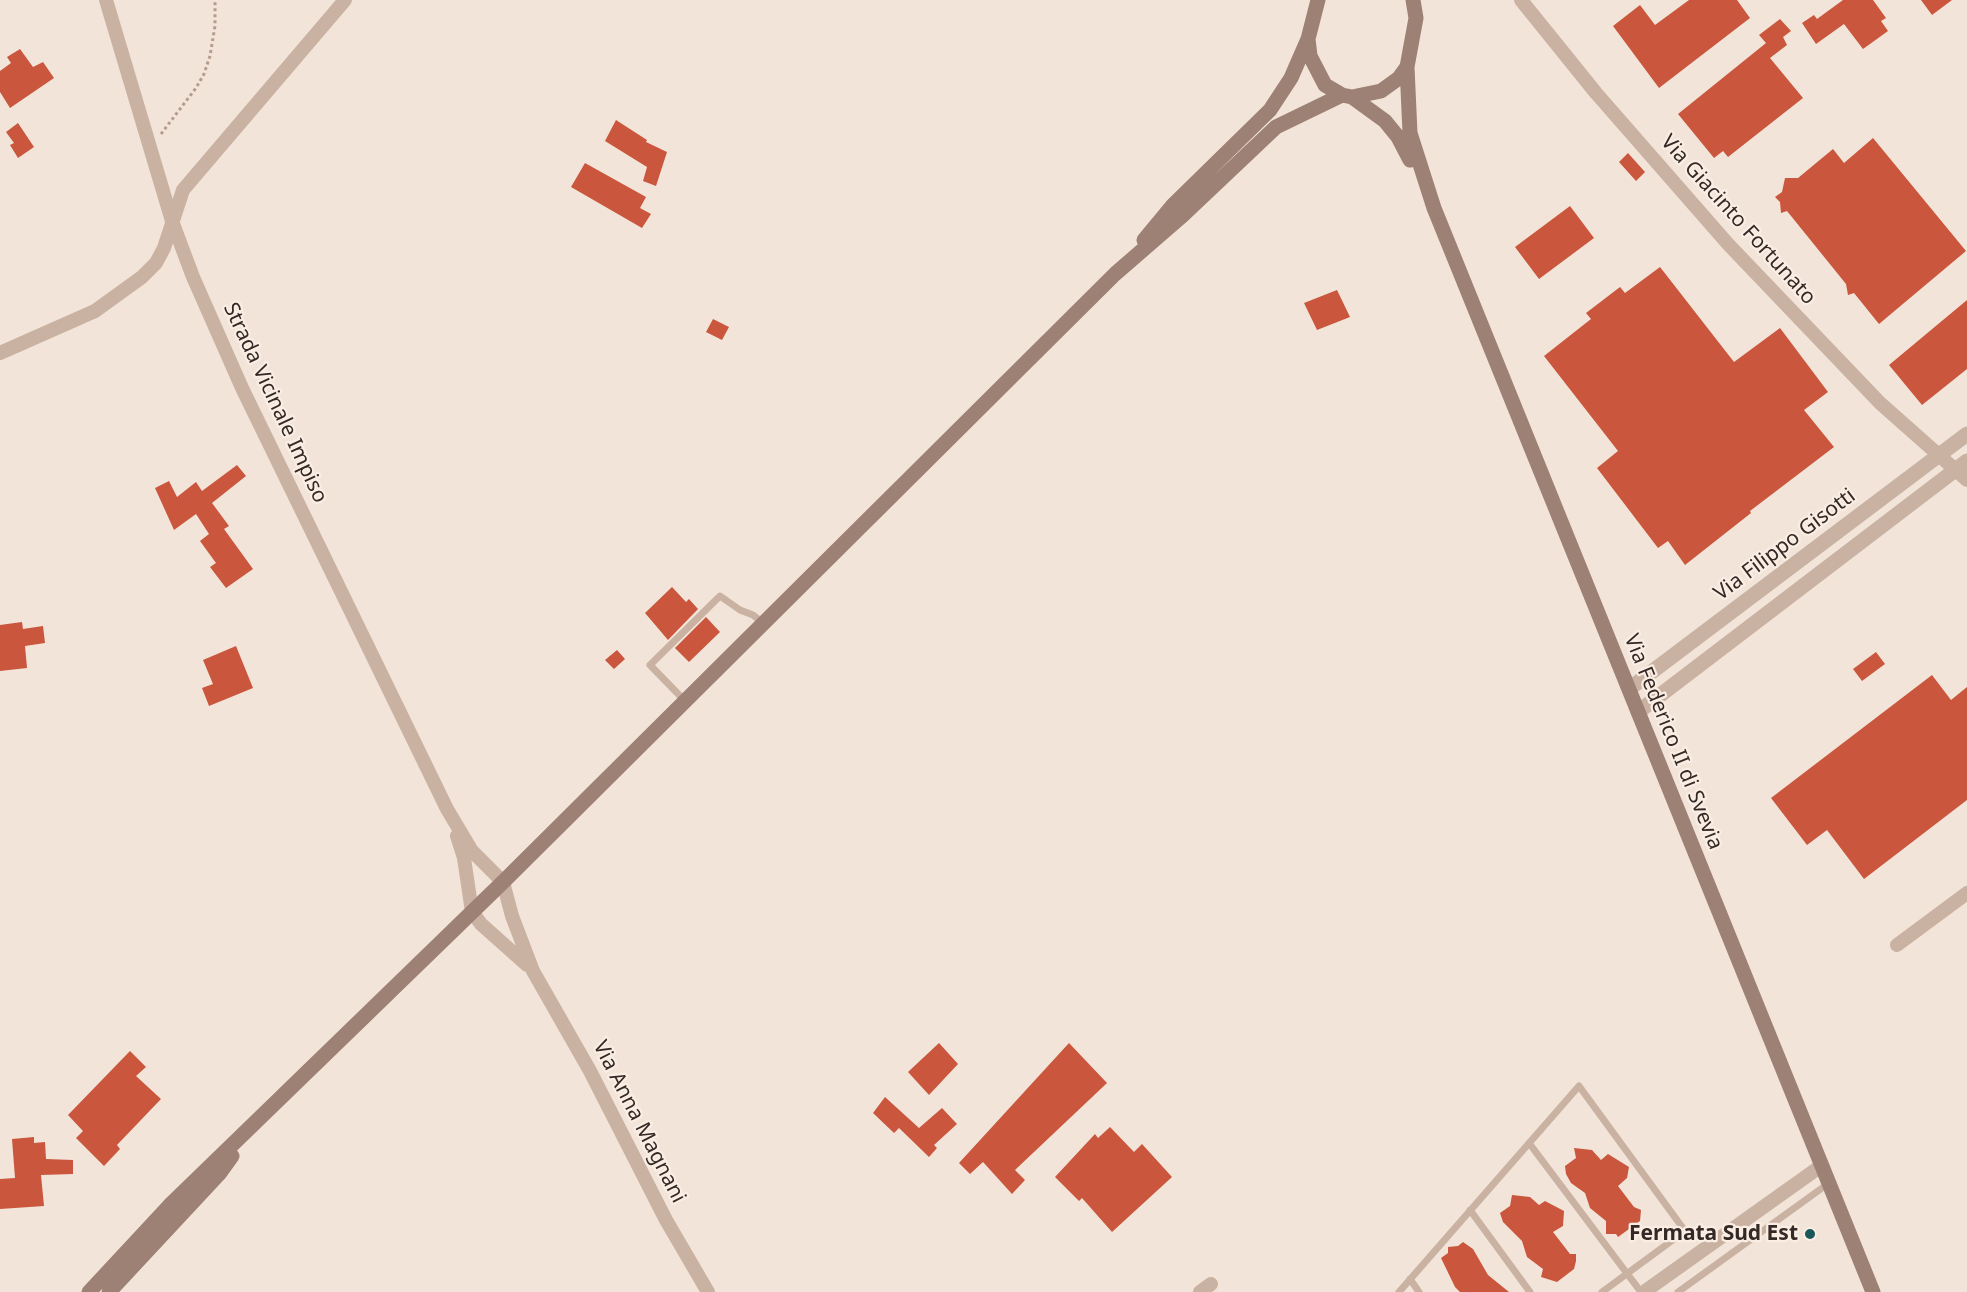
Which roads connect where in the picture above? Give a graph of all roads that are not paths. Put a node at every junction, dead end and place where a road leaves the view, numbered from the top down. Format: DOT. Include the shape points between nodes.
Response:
graph roads {
  1 [pos="106,0"];
  2 [pos="345,0"];
  3 [pos="1318,0"];
  4 [pos="1413,0"];
  5 [pos="1422,0"];
  6 [pos="1521,0"];
  7 [pos="1416,18"];
  8 [pos="1308,39"];
  9 [pos="1407,67"];
  10 [pos="1347,96"];
  11 [pos="1434,208"];
  12 [pos="172,221"];
  13 [pos="1115,274"];
  14 [pos="0,353"];
  15 [pos="1967,434"];
  16 [pos="1939,455"];
  17 [pos="1964,470"];
  18 [pos="763,623"];
  19 [pos="1629,689"];
  20 [pos="685,701"];
  21 [pos="1638,712"];
  22 [pos="447,808"];
  23 [pos="503,882"];
  24 [pos="1967,893"];
  25 [pos="472,912"];
  26 [pos="1897,945"];
  27 [pos="533,971"];
  28 [pos="249,1131"];
  29 [pos="1529,1143"];
  30 [pos="1821,1166"];
  31 [pos="1829,1183"];
  32 [pos="1470,1210"];
  33 [pos="1627,1273"];
  34 [pos="1410,1279"];
  35 [pos="89,1292"];
  36 [pos="109,1292"];
  37 [pos="708,1292"];
  38 [pos="1399,1292"];
  39 [pos="1419,1292"];
  40 [pos="1530,1292"];
  41 [pos="1602,1292"];
  42 [pos="1642,1292"];
  43 [pos="1678,1292"];
  44 [pos="1873,1292"];
  1 -- 12 [label="street, Strada Vicinale Impiso"];
  2 -- 12 [label="street" via="183,190"];
  3 -- 8 [label="main road"];
  4 -- 7 [label="main road"];
  5 -- 7 [label="main road"];
  6 -- 16 [label="street, Via Giacinto Fortunato" via="1728,244 1880,403"];
  7 -- 9 [label="main road"];
  8 -- 10 [label="main road" via="1320,79"];
  8 -- 13 [label="main road" via="1291,78 1270,110 1173,205"];
  9 -- 10 [label="main road" via="1381,91"];
  9 -- 11 [label="main road" via="1411,141"];
  10 -- 11 [label="main road" via="1385,121 1398,137"];
  10 -- 13 [label="main road" via="1276,127"];
  11 -- 19 [label="main road, Via Federico II di Svevia"];
  12 -- 14 [label="street" via="156,263 142,277 95,311"];
  12 -- 22 [label="street, Strada Vicinale Impiso" via="242,388"];
  13 -- 18 [label="main road"];
  15 -- 16 [label="street, Via Filippo Gisotti"];
  16 -- 17 [label="street, Via Giacinto Fortunato"];
  16 -- 19 [label="street, Via Filippo Gisotti"];
  17 -- 21 [label="street, Via Filippo Gisotti"];
  18 -- 20 [label="main road"];
  18 -- 20 [label="lane" via="720,596 650,665"];
  19 -- 21 [label="main road, Via Federico II di Svevia"];
  20 -- 23 [label="main road"];
  21 -- 30 [label="main road, Via Federico II di Svevia"];
  22 -- 23 [label="street" via="472,851"];
  22 -- 25 [label="street" via="464,858"];
  23 -- 25 [label="main road"];
  23 -- 27 [label="street, Via Anna Magnani"];
  24 -- 26 [label="street"];
  25 -- 27 [label="street, Via Anna Magnani"];
  25 -- 28 [label="main road"];
  27 -- 37 [label="street, Via Anna Magnani"];
  28 -- 35 [label="main road" via="169,1206"];
  28 -- 36 [label="main road" via="219,1174"];
  29 -- 32 [label="lane"];
  29 -- 33 [label="lane"];
  29 -- 33 [label="lane" via="1579,1086 1685,1231"];
  30 -- 31 [label="main road, Via Federico II di Svevia"];
  30 -- 42 [label="street"];
  31 -- 43 [label="lane"];
  31 -- 44 [label="main road, Via Federico II di Svevia"];
  32 -- 34 [label="lane"];
  32 -- 40 [label="lane"];
  33 -- 41 [label="lane"];
  33 -- 42 [label="lane"];
  34 -- 38 [label="lane"];
  34 -- 39 [label="lane"];
}
